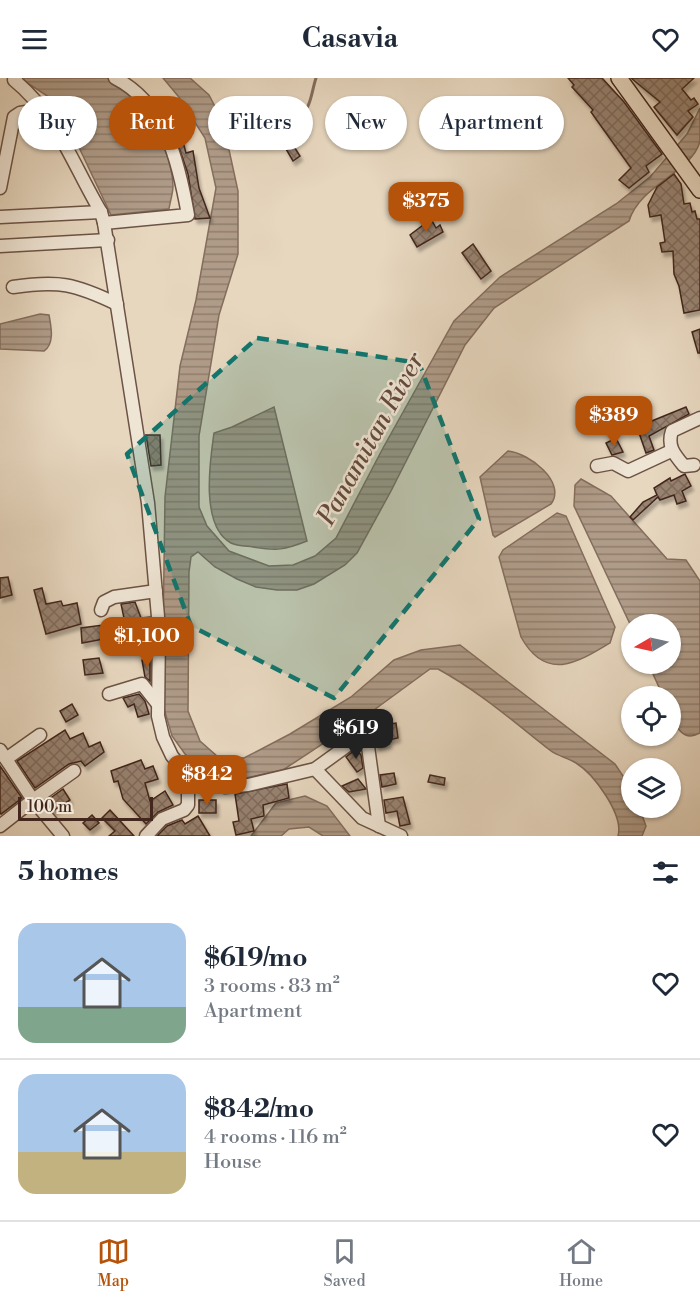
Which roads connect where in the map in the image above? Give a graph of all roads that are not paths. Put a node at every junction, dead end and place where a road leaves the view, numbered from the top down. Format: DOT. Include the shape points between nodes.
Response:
graph roads {
  1 [pos="16,78"];
  2 [pos="116,78"];
  3 [pos="619,78"];
  4 [pos="31,96"];
  5 [pos="18,114"];
  6 [pos="66,150"];
  7 [pos="0,188"];
  8 [pos="700,190"];
  9 [pos="0,217"];
  10 [pos="102,217"];
  11 [pos="108,240"];
  12 [pos="0,246"];
  13 [pos="13,287"];
  14 [pos="117,304"];
  15 [pos="700,418"];
  16 [pos="671,450"];
  17 [pos="694,465"];
  18 [pos="597,466"];
  19 [pos="156,591"];
  20 [pos="101,610"];
  21 [pos="109,694"];
  22 [pos="158,703"];
  23 [pos="40,735"];
  24 [pos="3,755"];
  25 [pos="315,769"];
  26 [pos="74,771"];
  27 [pos="188,775"];
  28 [pos="33,800"];
  29 [pos="0,826"];
  30 [pos="379,826"];
  31 [pos="63,836"];
  32 [pos="146,836"];
  33 [pos="401,836"];
  1 -- 4 [label="street"];
  2 -- 10 [label="street" via="138,92 158,117 182,183 188,216"];
  3 -- 8 [label="main road"];
  5 -- 7 [label="street" via="14,117"];
  6 -- 10 [label="street"];
  9 -- 10 [label="street"];
  10 -- 11 [label="street"];
  11 -- 12 [label="street"];
  11 -- 14 [label="street"];
  13 -- 14 [label="street" via="59,283 77,286"];
  14 -- 19 [label="street" via="140,444"];
  15 -- 16 [label="street" via="672,431"];
  16 -- 17 [label="street" via="684,466"];
  16 -- 18 [label="street" via="628,471 612,463"];
  19 -- 20 [label="street" via="114,597 104,602"];
  19 -- 22 [label="street"];
  21 -- 22 [label="street" via="142,684"];
  22 -- 27 [label="street" via="163,737"];
  23 -- 24 [label="street"];
  24 -- 28 [label="street"];
  25 -- 27 [label="street" via="225,787"];
  25 -- 30 [label="street" via="362,818"];
  25 -- 30 [label="street" via="366,732"];
  26 -- 28 [label="street"];
  27 -- 32 [label="street" via="188,805 162,819"];
  28 -- 29 [label="street"];
  28 -- 31 [label="street"];
  30 -- 33 [label="street"];
}
